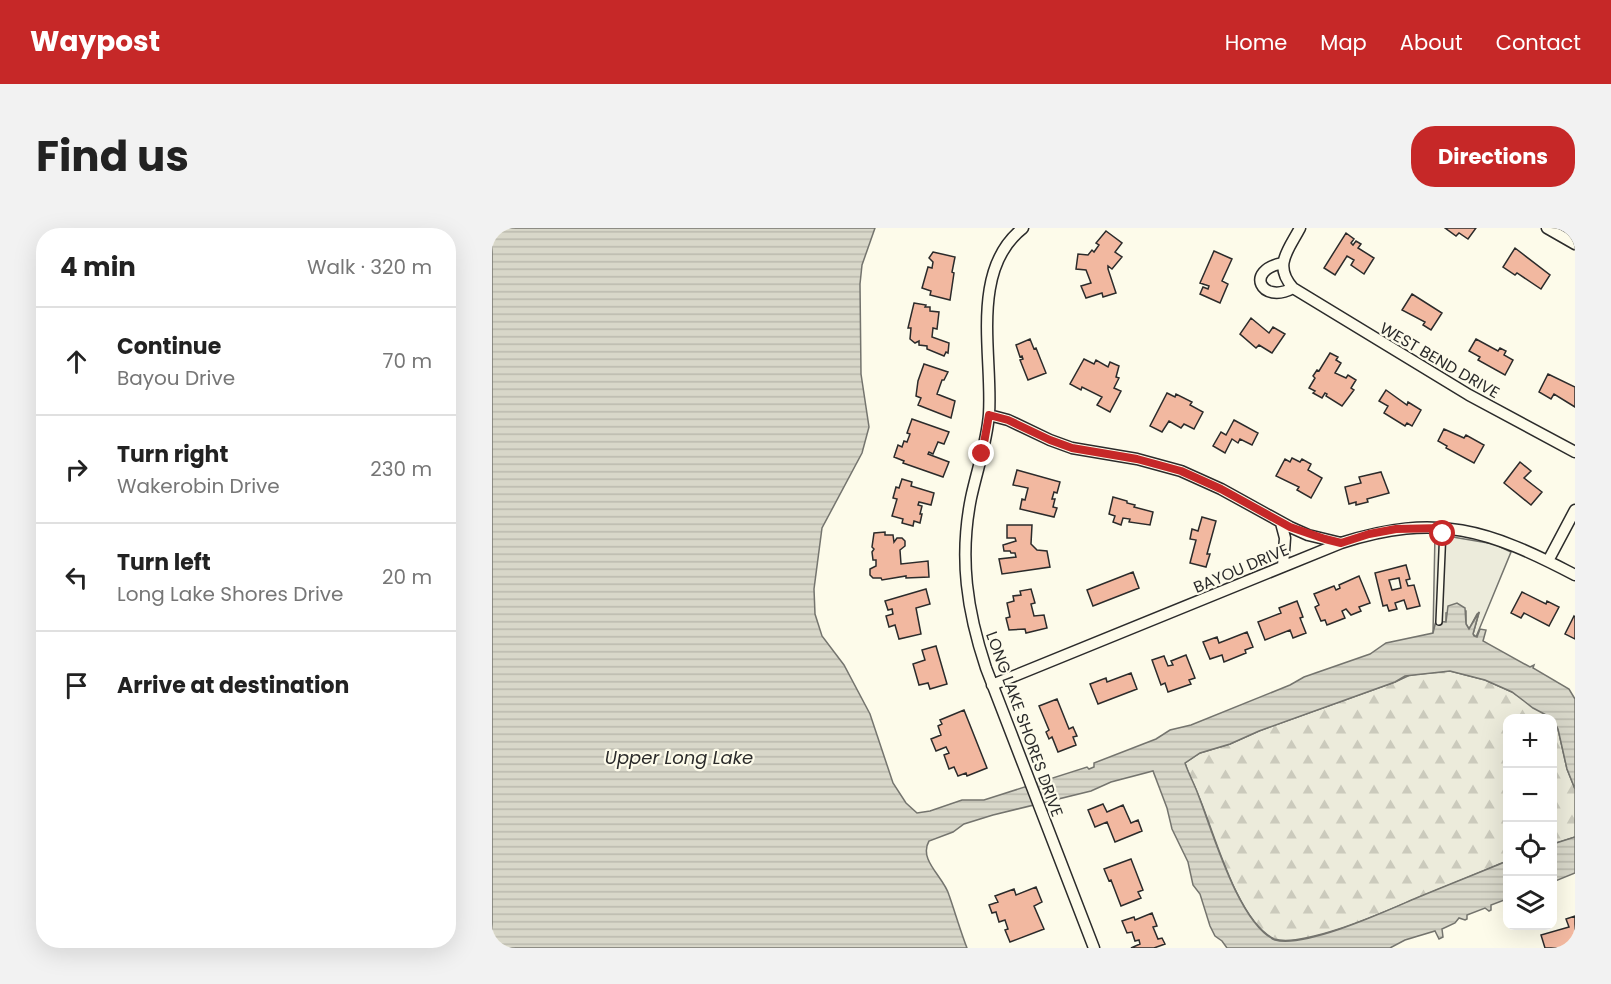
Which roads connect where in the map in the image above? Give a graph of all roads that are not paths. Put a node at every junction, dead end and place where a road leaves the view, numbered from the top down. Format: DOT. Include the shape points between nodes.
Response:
graph roads {
  1 [pos="1023,228"];
  2 [pos="1300,228"];
  3 [pos="1547,228"];
  4 [pos="1575,244"];
  5 [pos="1282,263"];
  6 [pos="1293,288"];
  7 [pos="989,415"];
  8 [pos="1575,452"];
  9 [pos="1575,510"];
  10 [pos="1281,523"];
  11 [pos="1443,528"];
  12 [pos="1341,543"];
  13 [pos="1548,561"];
  14 [pos="1283,566"];
  15 [pos="1575,575"];
  16 [pos="1439,621"];
  17 [pos="992,686"];
  18 [pos="1094,948"];
  1 -- 7 [label="street, LONG LAKE SHORES DRIVE" via="1001,256 991,288 986,327"];
  2 -- 5 [label="street"];
  3 -- 4 [label="street"];
  5 -- 6 [label="street" via="1282,272"];
  5 -- 6 [label="street" via="1263,270 1262,285 1277,294"];
  6 -- 8 [label="street, WEST BEND DRIVE" via="1451,384"];
  7 -- 10 [label="street" via="1072,448 1181,471"];
  7 -- 17 [label="street, LONG LAKE SHORES DRIVE" via="967,522 964,562 972,622"];
  9 -- 13 [label="street"];
  10 -- 12 [label="street"];
  10 -- 14 [label="street" via="1285,538"];
  11 -- 12 [label="street, BAYOU DRIVE" via="1396,529"];
  11 -- 13 [label="street, BAYOU DRIVE" via="1512,544"];
  11 -- 16 [label="lane"];
  12 -- 14 [label="street, BAYOU DRIVE"];
  13 -- 15 [label="street, BAYOU DRIVE"];
  14 -- 17 [label="street, BAYOU DRIVE"];
  17 -- 18 [label="street, LONG LAKE SHORES DRIVE"];
}
